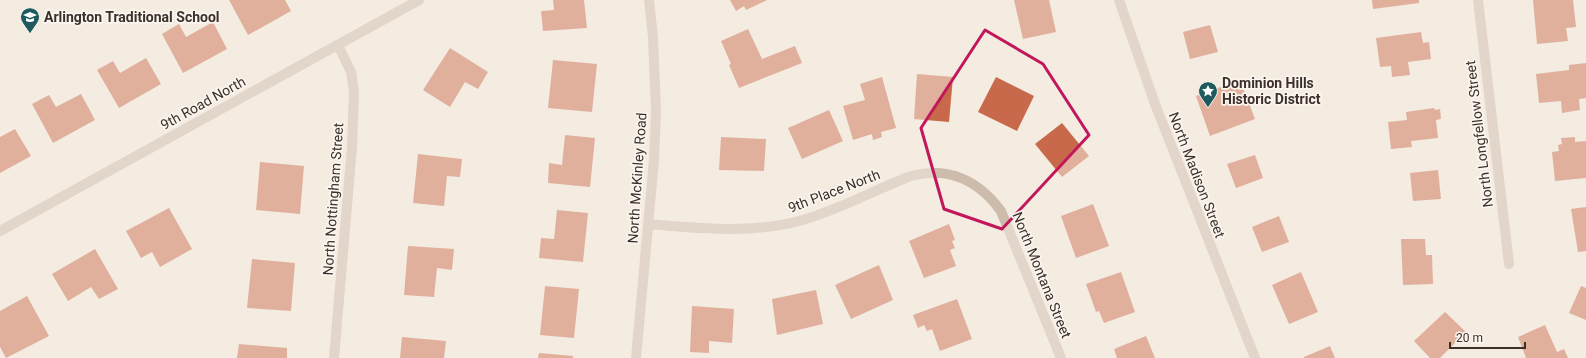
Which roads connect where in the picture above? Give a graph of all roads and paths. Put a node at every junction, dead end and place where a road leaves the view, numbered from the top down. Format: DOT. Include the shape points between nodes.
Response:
graph roads {
  1 [pos="419,0"];
  2 [pos="649,0"];
  3 [pos="1119,0"];
  4 [pos="1478,0"];
  5 [pos="338,45"];
  6 [pos="978,187"];
  7 [pos="648,224"];
  8 [pos="0,232"];
  9 [pos="1509,264"];
  10 [pos="334,358"];
  11 [pos="636,358"];
  12 [pos="1061,358"];
  13 [pos="1255,358"];
  1 -- 5 [label="street, 9th Road North"];
  2 -- 7 [label="street, North McKinley Road" via="656,111"];
  3 -- 13 [label="street, North Madison Street" via="1155,104"];
  4 -- 9 [label="street, North Longfellow Street"];
  5 -- 8 [label="street, 9th Road North"];
  5 -- 10 [label="street, North Nottingham Street" via="351,72 354,92 352,147"];
  6 -- 7 [label="street, 9th Place North" via="955,175 925,173 898,181 807,219 770,227 707,228"];
  6 -- 12 [label="street, North Montana Street" via="992,198 1006,219"];
  7 -- 11 [label="street, North McKinley Road"];
}
